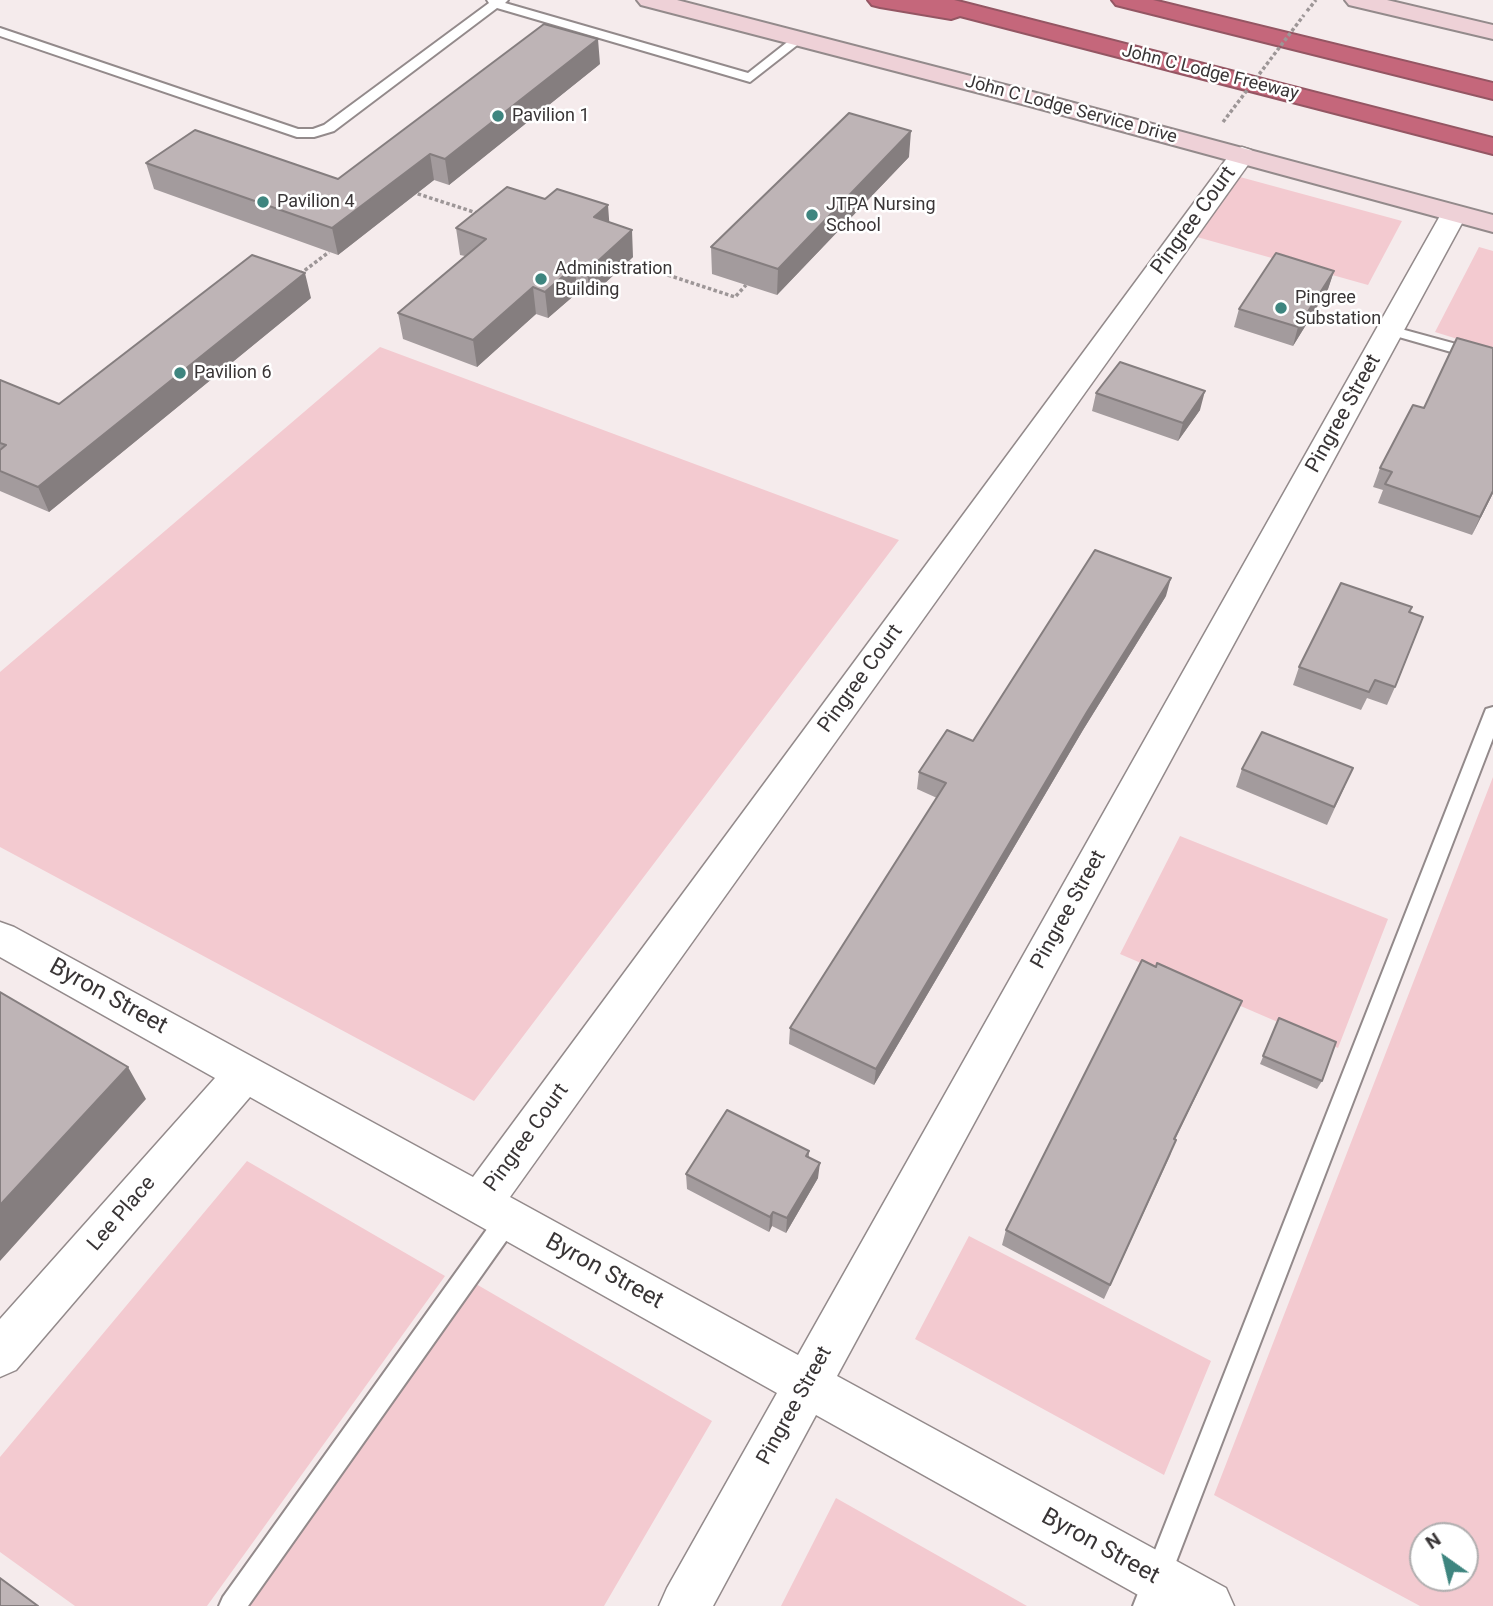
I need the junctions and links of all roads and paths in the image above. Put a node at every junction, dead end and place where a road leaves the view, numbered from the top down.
1 (649, 0) edge
2 (880, 0) edge
3 (926, 0) edge
4 (1124, 0) edge
5 (1315, 0) edge
6 (1357, 0) edge
7 (496, 1) edge
8 (1002, 20) junction
9 (0, 32) edge
10 (1493, 32) edge
11 (799, 39) junction
12 (1493, 91) edge
13 (1223, 122) dead end
14 (1493, 146) edge
15 (1242, 155) junction
16 (415, 183) edge
17 (1454, 214) junction
18 (489, 217) edge
19 (1493, 224) edge
20 (329, 252) edge
21 (628, 261) edge
22 (292, 281) edge
23 (746, 285) edge
24 (1391, 330) junction
25 (1493, 359) edge
26 (1493, 714) edge
27 (2, 943) edge
28 (245, 1073) junction
29 (494, 1211) junction
30 (0, 1354) edge
31 (807, 1385) junction
32 (1151, 1592) edge
33 (232, 1606) edge
34 (685, 1606) edge
35 (1208, 1606) edge

1 - 11 main road, John C Lodge Service Drive
2 - 8 highway
3 - 8 highway, John C Lodge Freeway
4 - 12 highway
5 - 13 path, bridge
6 - 10 main road
7 - 9 lane
7 - 11 lane
8 - 14 highway, John C Lodge Freeway
11 - 15 main road, John C Lodge Service Drive
15 - 17 main road, John C Lodge Service Drive
15 - 29 street, Pingree Court
16 - 18 path
17 - 19 main road, John C Lodge Service Drive
17 - 24 street, Pingree Street
20 - 22 path
21 - 23 path
24 - 25 lane
24 - 31 street, Pingree Street
26 - 32 lane
27 - 28 street, Byron Street
28 - 29 street, Byron Street
28 - 30 street, Lee Place
29 - 31 street, Byron Street
29 - 33 lane
31 - 32 street, Byron Street
31 - 34 street, Pingree Street
32 - 35 street, Byron Street

